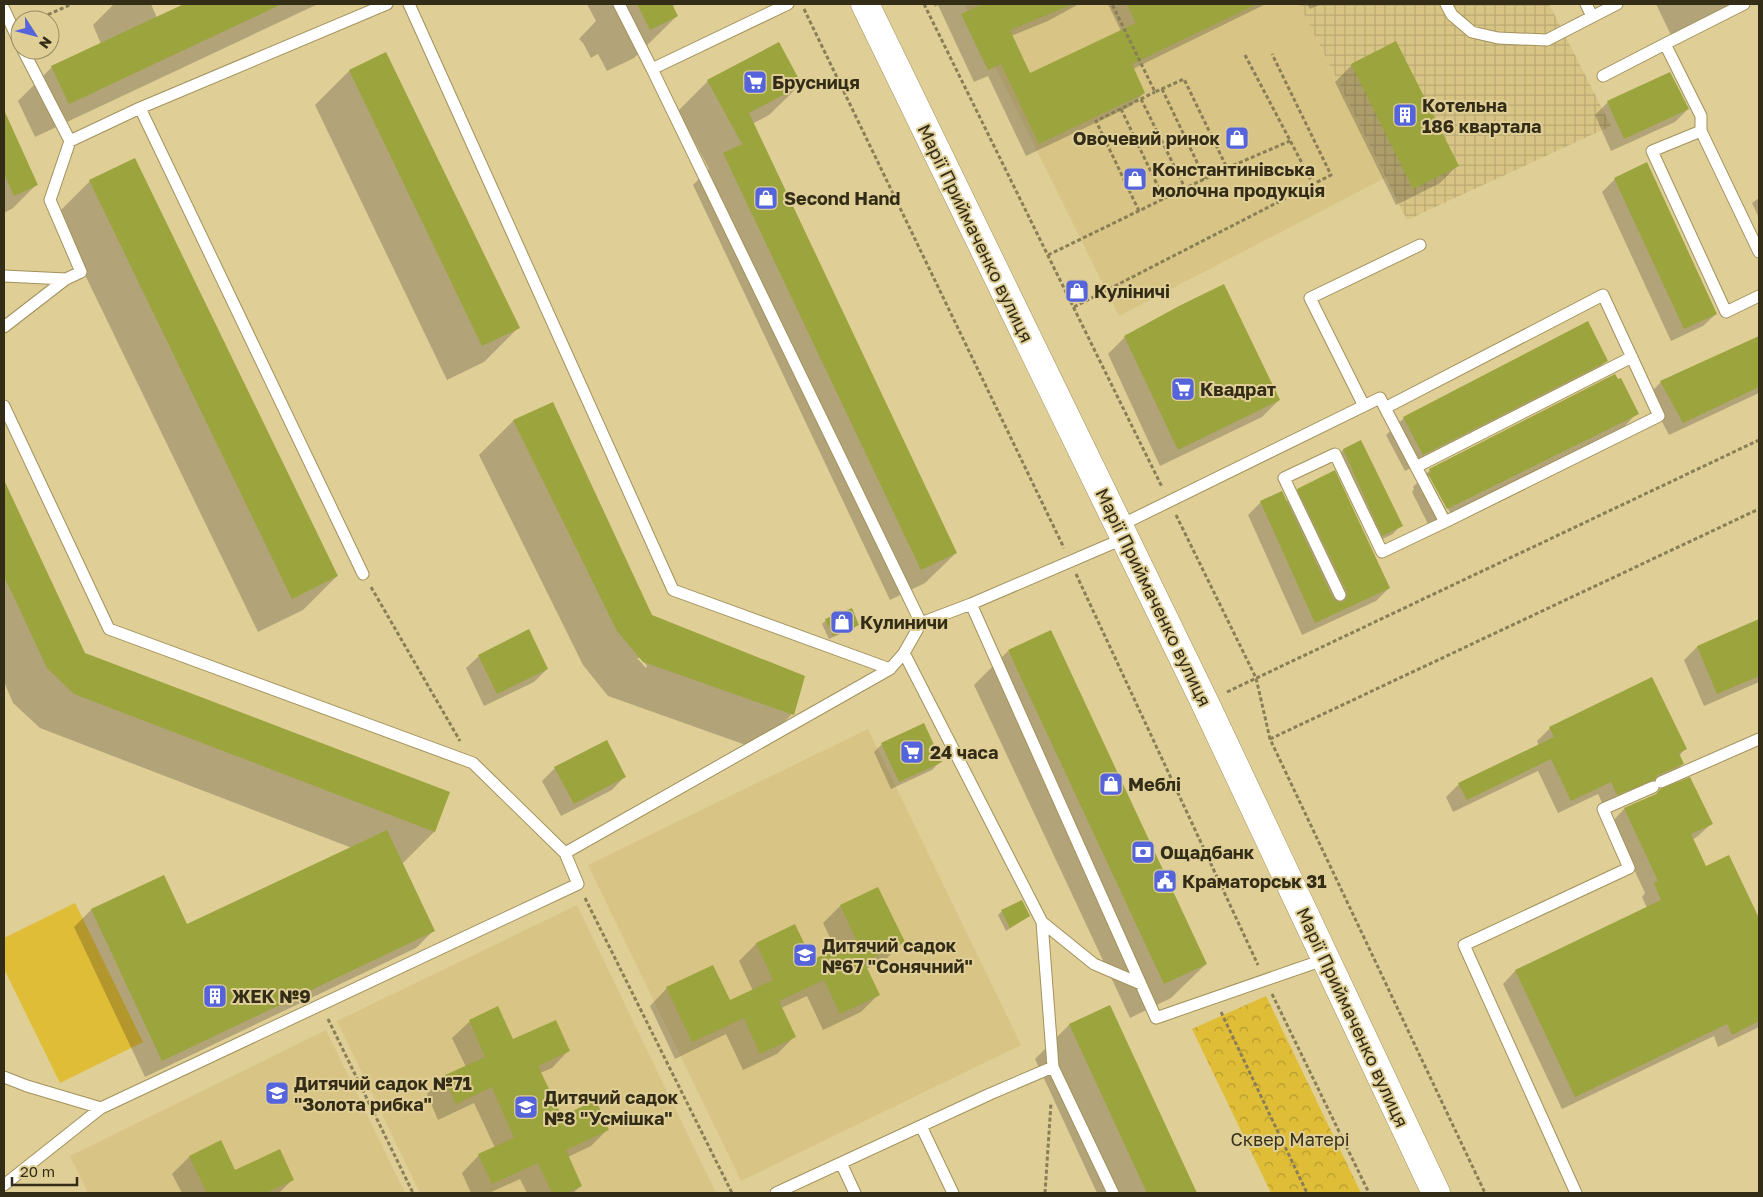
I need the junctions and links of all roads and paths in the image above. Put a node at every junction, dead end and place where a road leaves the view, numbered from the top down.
1 (72, 4) edge
2 (387, 4) edge
3 (409, 4) edge
4 (619, 4) edge
5 (788, 4) edge
6 (801, 4) edge
7 (865, 4) edge
8 (924, 4) edge
9 (1112, 4) edge
10 (1446, 4) edge
11 (1586, 4) edge
12 (1616, 4) edge
13 (1744, 4) edge
14 (4, 9) edge
15 (58, 10) edge
16 (1592, 16) junction
17 (10, 22) edge
18 (1665, 44) junction
19 (1272, 54) dead end
20 (1246, 56) dead end
21 (28, 60) edge
22 (652, 69) junction
23 (1603, 76) dead end
24 (1162, 89) junction
25 (1155, 92) junction
26 (1141, 99) junction
27 (140, 108) junction
28 (1121, 109) junction
29 (1701, 131) junction
30 (70, 140) junction
31 (1290, 141) junction
32 (1227, 168) junction
33 (1205, 178) junction
34 (1312, 184) junction
35 (1185, 188) junction
36 (1164, 198) junction
37 (1140, 211) junction
38 (1420, 245) dead end
39 (1759, 252) edge
40 (1048, 255) junction
41 (4, 276) edge
42 (66, 279) junction
43 (1759, 296) edge
44 (1074, 307) junction
45 (4, 327) edge
46 (1632, 357) junction
47 (4, 406) edge
48 (1364, 406) junction
49 (1385, 408) junction
50 (1759, 440) edge
51 (1416, 467) junction
52 (1169, 501) junction
53 (1759, 510) edge
54 (1445, 522) junction
55 (1122, 532) junction
56 (1070, 561) junction
57 (363, 574) joint
58 (1340, 595) dead end
59 (971, 604) junction
60 (921, 623) junction
61 (904, 653) junction
62 (890, 669) junction
63 (1256, 678) junction
64 (1205, 703) junction
65 (1270, 739) junction
66 (1759, 739) edge
67 (473, 763) junction
68 (564, 854) junction
69 (578, 884) junction
70 (1042, 922) junction
71 (1326, 959) junction
72 (1265, 980) junction
73 (1141, 984) junction
74 (1214, 997) junction
75 (321, 1005) junction
76 (1054, 1067) junction
77 (4, 1077) edge
78 (101, 1108) junction
79 (921, 1126) junction
80 (841, 1163) junction
81 (4, 1185) edge
82 (413, 1193) edge
83 (732, 1193) edge
84 (776, 1193) edge
85 (855, 1193) edge
86 (953, 1193) edge
87 (1045, 1193) edge
88 (1113, 1193) edge
89 (1307, 1193) edge
90 (1368, 1193) edge
91 (1436, 1193) edge
92 (1485, 1193) edge
93 (1576, 1193) edge

1 - 15 path
2 - 27 lane
3 - 62 lane
4 - 22 lane
5 - 22 lane
6 - 56 path
7 - 55 street, Марії Приймаченко вулиця
8 - 40 path
9 - 25 path
10 - 16 lane
11 - 16 lane
12 - 16 lane
13 - 18 lane
14 - 17 lane
18 - 23 lane
18 - 29 lane
19 - 34 path
20 - 31 path
21 - 30 lane
22 - 60 lane
24 - 25 path
24 - 32 path
24 - 33 path
25 - 26 path
26 - 28 path
26 - 35 path
27 - 30 lane
27 - 57 lane
28 - 36 path
28 - 37 path
29 - 39 lane
29 - 43 lane
30 - 42 lane
31 - 32 path
31 - 34 path
32 - 33 path
33 - 35 path
34 - 44 path
35 - 36 path
36 - 37 path
37 - 40 path
38 - 48 lane
40 - 44 path
41 - 42 lane
42 - 45 lane
44 - 52 path
46 - 49 lane
46 - 51 lane
46 - 54 lane
47 - 67 lane
48 - 49 lane
48 - 52 lane
49 - 51 lane
50 - 63 path
51 - 54 lane
52 - 55 lane
52 - 63 path
53 - 65 path
54 - 58 lane
55 - 56 lane
55 - 64 street, Марії Приймаченко вулиця
56 - 59 lane
56 - 72 path
57 - 67 path
59 - 60 lane
59 - 73 lane
60 - 61 lane
61 - 62 lane
61 - 70 lane
62 - 68 lane
63 - 64 path
63 - 65 path
64 - 71 street, Марії Приймаченко вулиця
65 - 92 path
66 - 93 lane
67 - 68 lane
68 - 69 lane
69 - 75 lane
69 - 83 path
70 - 73 lane
70 - 76 lane
71 - 72 lane
71 - 91 street, Марії Приймаченко вулиця
72 - 74 lane
72 - 90 path
73 - 74 lane
74 - 89 path
75 - 78 lane
75 - 82 path
76 - 79 lane
76 - 87 path
76 - 88 lane
77 - 78 lane
78 - 81 lane
79 - 80 lane
79 - 86 lane
80 - 84 lane
80 - 85 lane

